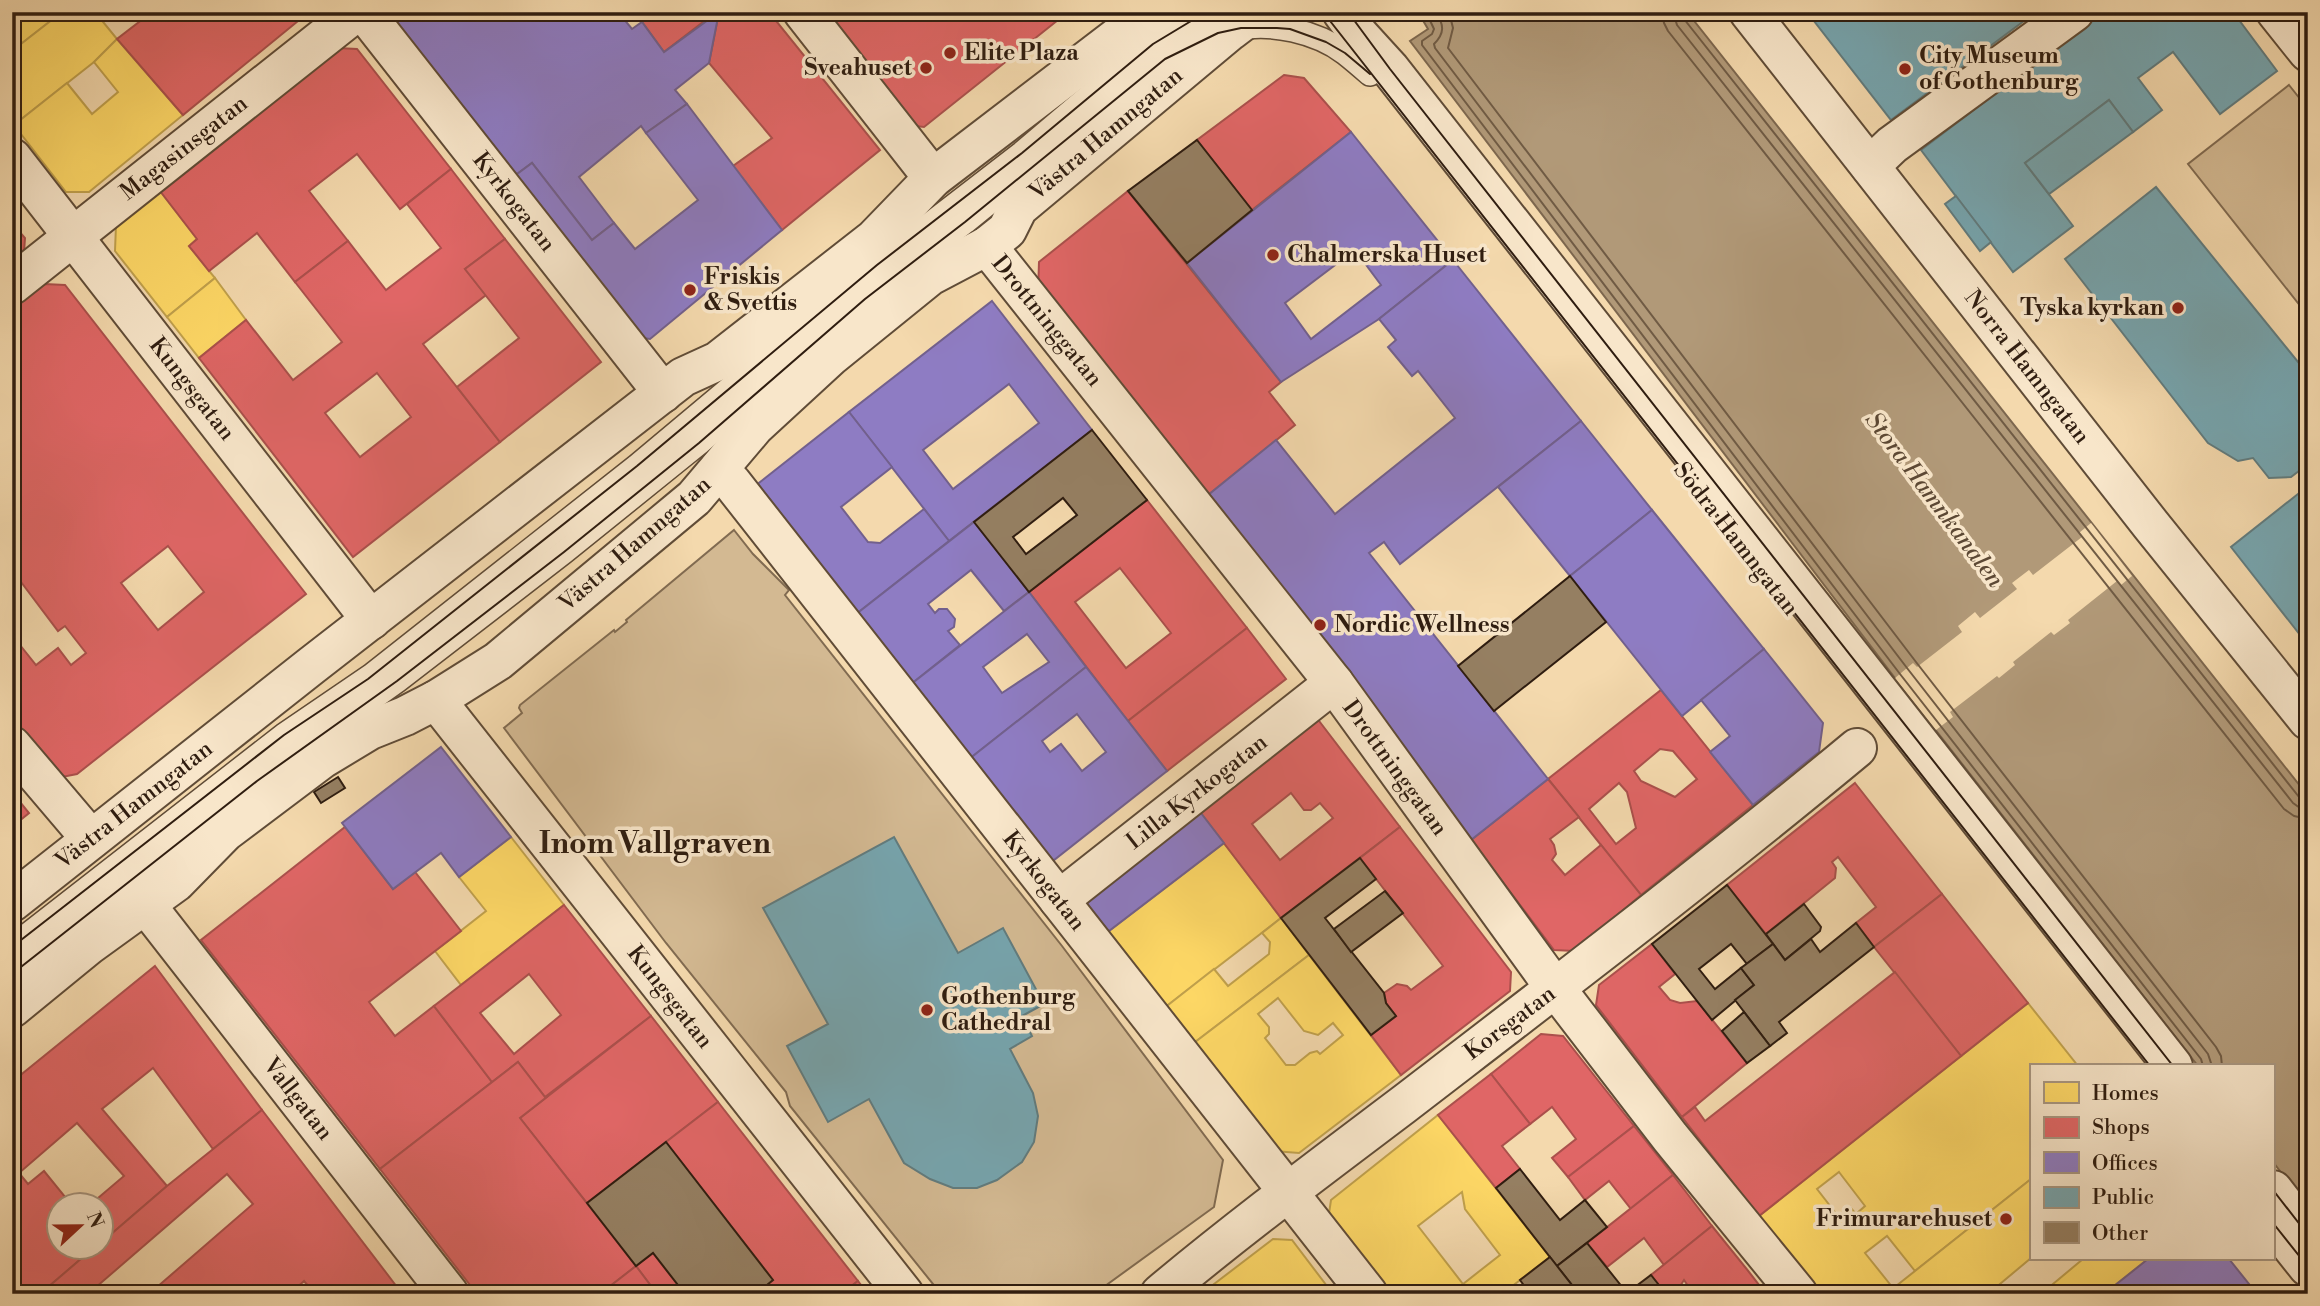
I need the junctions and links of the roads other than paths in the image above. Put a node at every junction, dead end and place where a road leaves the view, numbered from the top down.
1 (356, 12) edge
2 (364, 12) edge
3 (803, 12) edge
4 (1181, 12) edge
5 (1322, 12) edge
6 (1749, 12) edge
7 (2074, 12) edge
8 (2276, 12) edge
9 (1230, 18) edge
10 (1350, 24) edge
11 (1151, 28) edge
12 (2308, 52) edge
13 (1370, 74) junction
14 (12, 158) edge
15 (1870, 166) junction
16 (933, 177) junction
17 (72, 235) junction
18 (987, 246) junction
19 (12, 285) edge
20 (663, 393) junction
21 (719, 469) junction
22 (371, 620) junction
23 (1334, 683) junction
24 (436, 700) junction
25 (2308, 720) edge
26 (12, 746) edge
27 (1857, 748) dead end
28 (91, 839) junction
29 (1059, 900) junction
30 (12, 902) edge
31 (146, 905) junction
32 (12, 947) edge
33 (12, 974) edge
34 (1556, 988) junction
35 (12, 1008) edge
36 (2148, 1064) edge
37 (2171, 1064) edge
38 (2274, 1191) edge
39 (1289, 1192) junction
40 (2274, 1224) edge
41 (2308, 1234) edge
42 (2308, 1267) edge
43 (449, 1294) edge
44 (904, 1294) edge
45 (1160, 1294) edge
46 (1368, 1294) edge
47 (1798, 1294) edge

1 - 17 street, Magasinsgatan
2 - 20 street, Kyrkogatan
3 - 16 street
4 - 11 lane
5 - 10 street, Södra Hamngatan
5 - 13 street, Södra Hamngatan
6 - 15 street, Norra Hamngatan
7 - 15 street
8 - 12 street
9 - 11 street
9 - 13 lane
9 - 18 street, Västra Hamngatan
9 - 33 lane
10 - 37 street, Södra Hamngatan
11 - 16 street, Västra Hamngatan
11 - 32 lane
13 - 36 street, Södra Hamngatan
14 - 17 street, Kungsgatan
15 - 25 street, Norra Hamngatan
16 - 20 street, Västra Hamngatan
17 - 19 street, Magasinsgatan
17 - 22 street, Kungsgatan
18 - 21 street, Västra Hamngatan
18 - 23 street, Drottninggatan
20 - 22 street, Västra Hamngatan
21 - 24 street, Västra Hamngatan
21 - 29 street, Kyrkogatan
22 - 28 street, Västra Hamngatan
23 - 29 street, Lilla Kyrkogatan
23 - 34 street, Drottninggatan
24 - 31 street, Västra Hamngatan
24 - 44 street, Kungsgatan
26 - 28 street
27 - 34 street, Korsgatan
28 - 30 street, Västra Hamngatan
29 - 39 street, Kyrkogatan
31 - 35 street, Västra Hamngatan
31 - 43 street, Vallgatan
34 - 39 street, Korsgatan
34 - 47 street, Drottninggatan
38 - 41 street
39 - 45 street, Korsgatan
39 - 46 street, Kyrkogatan
40 - 42 street

